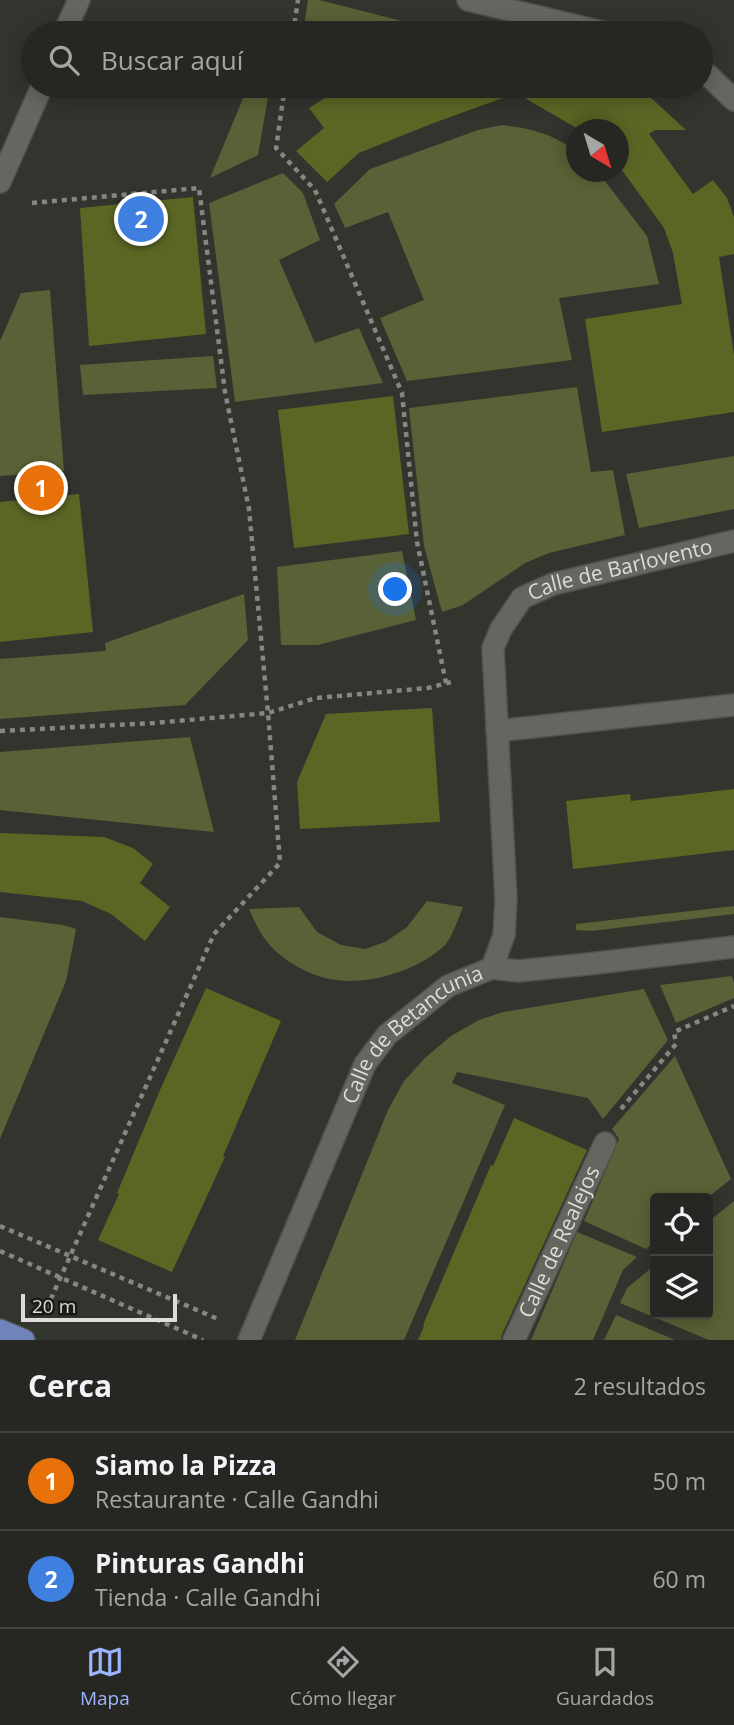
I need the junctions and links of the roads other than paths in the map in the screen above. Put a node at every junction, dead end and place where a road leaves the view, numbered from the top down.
1 (79, 0) edge
2 (468, 0) edge
3 (69, 21) edge
4 (556, 21) edge
5 (713, 80) edge
6 (36, 98) edge
7 (734, 100) edge
8 (0, 182) edge
9 (734, 541) edge
10 (734, 705) edge
11 (497, 731) junction
12 (734, 947) edge
13 (492, 968) junction
14 (605, 1143) dead end
15 (0, 1330) edge
16 (24, 1340) edge
17 (249, 1340) edge
18 (514, 1340) edge

1 - 3 street
2 - 4 street
5 - 7 street
6 - 8 street
9 - 11 street, Calle de Barlovento
10 - 11 street
11 - 13 street, Calle de Barlovento
12 - 13 street, Calle de Betancunia
13 - 17 street, Calle de Betancunia
14 - 18 street, Calle de Realejos
15 - 16 main road

